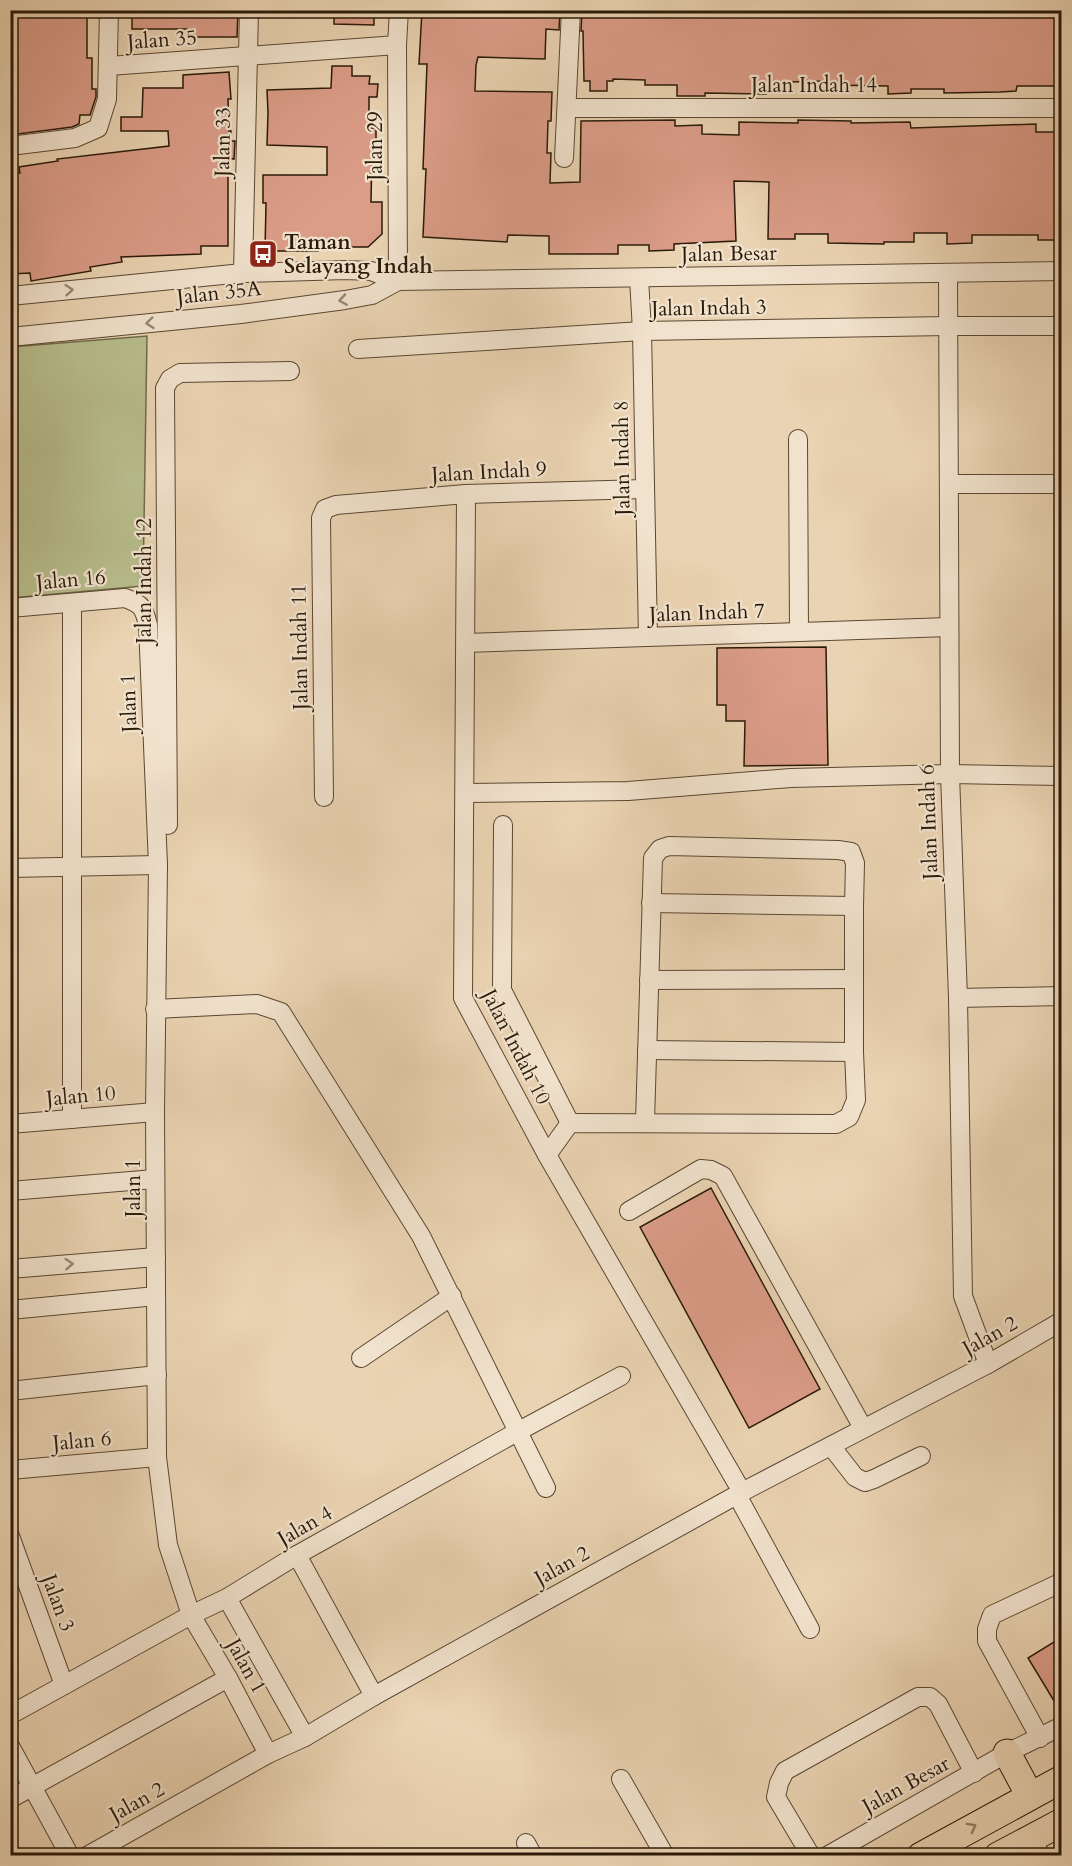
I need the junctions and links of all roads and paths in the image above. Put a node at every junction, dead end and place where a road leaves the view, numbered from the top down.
1 (110, 10) edge
2 (249, 10) edge
3 (399, 10) edge
4 (571, 10) edge
5 (397, 45) junction
6 (247, 56) junction
7 (109, 66) junction
8 (567, 108) junction
9 (1062, 108) edge
10 (10, 146) edge
11 (564, 158) dead end
12 (1062, 271) edge
13 (243, 273) junction
14 (948, 273) junction
15 (639, 278) junction
16 (398, 281) junction
17 (10, 296) edge
18 (948, 326) junction
19 (1062, 326) edge
20 (642, 332) junction
21 (10, 338) edge
22 (358, 348) dead end
23 (290, 371) dead end
24 (798, 439) dead end
25 (949, 484) junction
26 (1062, 484) edge
27 (645, 489) junction
28 (466, 494) junction
29 (336, 505) joint
30 (136, 601) joint
31 (72, 603) junction
32 (10, 608) edge
33 (949, 627) junction
34 (799, 632) junction
35 (648, 637) junction
36 (466, 643) junction
37 (950, 774) junction
38 (1062, 776) edge
39 (465, 794) junction
40 (324, 797) dead end
41 (503, 825) dead end
42 (158, 865) junction
43 (73, 867) junction
44 (10, 868) edge
45 (651, 903) junction
46 (854, 906) junction
47 (854, 979) junction
48 (648, 980) junction
49 (1062, 996) edge
50 (958, 998) junction
51 (155, 1009) junction
52 (647, 1050) junction
53 (854, 1053) junction
54 (155, 1112) junction
55 (72, 1119) junction
56 (645, 1122) junction
57 (570, 1123) junction
58 (10, 1124) edge
59 (548, 1155) junction
60 (155, 1179) junction
61 (10, 1191) edge
62 (629, 1210) dead end
63 (156, 1257) junction
64 (10, 1269) edge
65 (156, 1296) junction
66 (452, 1296) junction
67 (10, 1310) edge
68 (1062, 1321) edge
69 (361, 1358) dead end
70 (988, 1364) junction
71 (157, 1375) junction
72 (621, 1376) dead end
73 (10, 1391) edge
74 (863, 1428) junction
75 (517, 1432) junction
76 (831, 1446) junction
77 (921, 1456) dead end
78 (157, 1457) junction
79 (10, 1470) edge
80 (546, 1488) dead end
81 (739, 1493) junction
82 (10, 1536) edge
83 (297, 1555) junction
84 (1062, 1582) edge
85 (227, 1598) junction
86 (191, 1615) junction
87 (810, 1629) dead end
88 (228, 1678) junction
89 (64, 1685) junction
90 (374, 1696) junction
91 (10, 1715) edge
92 (1062, 1726) edge
93 (305, 1737) junction
94 (1040, 1738) junction
95 (10, 1746) edge
96 (1007, 1753) junction
97 (268, 1754) junction
98 (974, 1773) junction
99 (621, 1779) dead end
100 (1062, 1779) edge
101 (32, 1787) junction
102 (1030, 1796) junction
103 (10, 1799) edge
104 (1062, 1822) edge
105 (1036, 1847) edge
106 (70, 1856) edge
107 (87, 1856) edge
108 (665, 1856) edge
109 (811, 1856) edge
110 (826, 1856) edge
111 (921, 1856) edge
112 (998, 1856) edge

1 - 7 street, Jalan 35
2 - 6 street, Jalan 33
3 - 5 street, Jalan 29
4 - 8 street
5 - 6 street, Jalan 35
5 - 16 street, Jalan 29
6 - 7 street, Jalan 35
6 - 13 street, Jalan 33
7 - 10 street, Jalan 35
8 - 9 street, Jalan Indah 14
8 - 11 street
12 - 14 street, Jalan Besar
13 - 16 street, Jalan 35A
17 -> 13 street, Jalan 35A
14 - 15 street, Jalan Besar
14 - 18 street, Jalan Indah 6
15 - 16 street, Jalan Besar
15 - 20 street, Jalan Indah 8
16 -> 21 street, Jalan 35A
18 - 19 street, Jalan Indah 3
18 - 20 street, Jalan Indah 3
18 - 25 street, Jalan Indah 6
20 - 22 street, Jalan Indah 3
20 - 27 street, Jalan Indah 8
23 - 42 street, Jalan Indah 12
24 - 34 street
25 - 26 street
25 - 33 street, Jalan Indah 6
27 - 28 street, Jalan Indah 9
27 - 35 street, Jalan Indah 8
28 - 29 street, Jalan Indah 9
28 - 36 street, Jalan Indah 10
29 - 40 street, Jalan Indah 11
30 - 31 street, Jalan 16
30 - 42 street, Jalan 1
31 - 32 street, Jalan 16
31 - 43 street
33 - 34 street, Jalan Indah 7
33 - 37 street, Jalan Indah 6
34 - 35 street, Jalan Indah 7
35 - 36 street, Jalan Indah 7
36 - 39 street, Jalan Indah 10
37 - 38 street
37 - 39 street
37 - 50 street, Jalan Indah 6
39 - 59 street, Jalan Indah 10
41 - 57 street
42 - 43 street
42 - 51 street, Jalan 1
43 - 44 street
43 - 55 street
45 - 46 street
45 - 46 street
45 - 48 street
46 - 47 street
47 - 48 street
47 - 53 street
48 - 52 street
49 - 50 street
50 - 70 street, Jalan Indah 6
51 - 54 street, Jalan 1
51 - 66 street
52 - 53 street
52 - 56 street
53 - 56 street
54 - 55 street, Jalan 10
54 - 60 street, Jalan 1
55 - 58 street, Jalan 10
56 - 57 street
57 - 59 street
59 - 81 street, Jalan Indah 10
60 - 61 street
60 - 63 street, Jalan 1
62 - 74 street
64 -> 63 street
63 - 65 street, Jalan 1
65 - 67 street
65 - 71 street, Jalan 1
66 - 69 street
66 - 75 street
68 - 70 street, Jalan 2
70 - 74 street, Jalan 2
71 - 73 street
71 - 78 street, Jalan 1
72 - 75 street, Jalan 4
74 - 76 street, Jalan 2
75 - 80 street
75 - 83 street, Jalan 4
76 - 77 street
76 - 81 street, Jalan 2
78 - 79 street, Jalan 6
78 - 86 street, Jalan 1
81 - 87 street, Jalan Indah 10
81 - 90 street, Jalan 2
82 - 89 street, Jalan 3
83 - 85 street, Jalan 4
83 - 90 street
84 - 94 street
85 - 86 street, Jalan 4
85 - 93 street
86 - 88 street, Jalan 1
86 - 89 street, Jalan 4
88 - 97 street, Jalan 1
88 - 101 street
89 - 91 street, Jalan 4
90 - 93 street, Jalan 2
92 - 94 street, Jalan Besar
93 - 97 street, Jalan 2
94 - 96 street, Jalan Besar
95 - 101 street
96 - 98 street, Jalan Besar
96 - 102 highway
97 - 107 street, Jalan 2
98 - 109 street
98 - 110 street, Jalan Besar
99 - 108 street
100 - 102 highway
101 - 103 street
101 - 106 street
111 -> 102 highway
104 - 105 highway
105 - 112 highway

